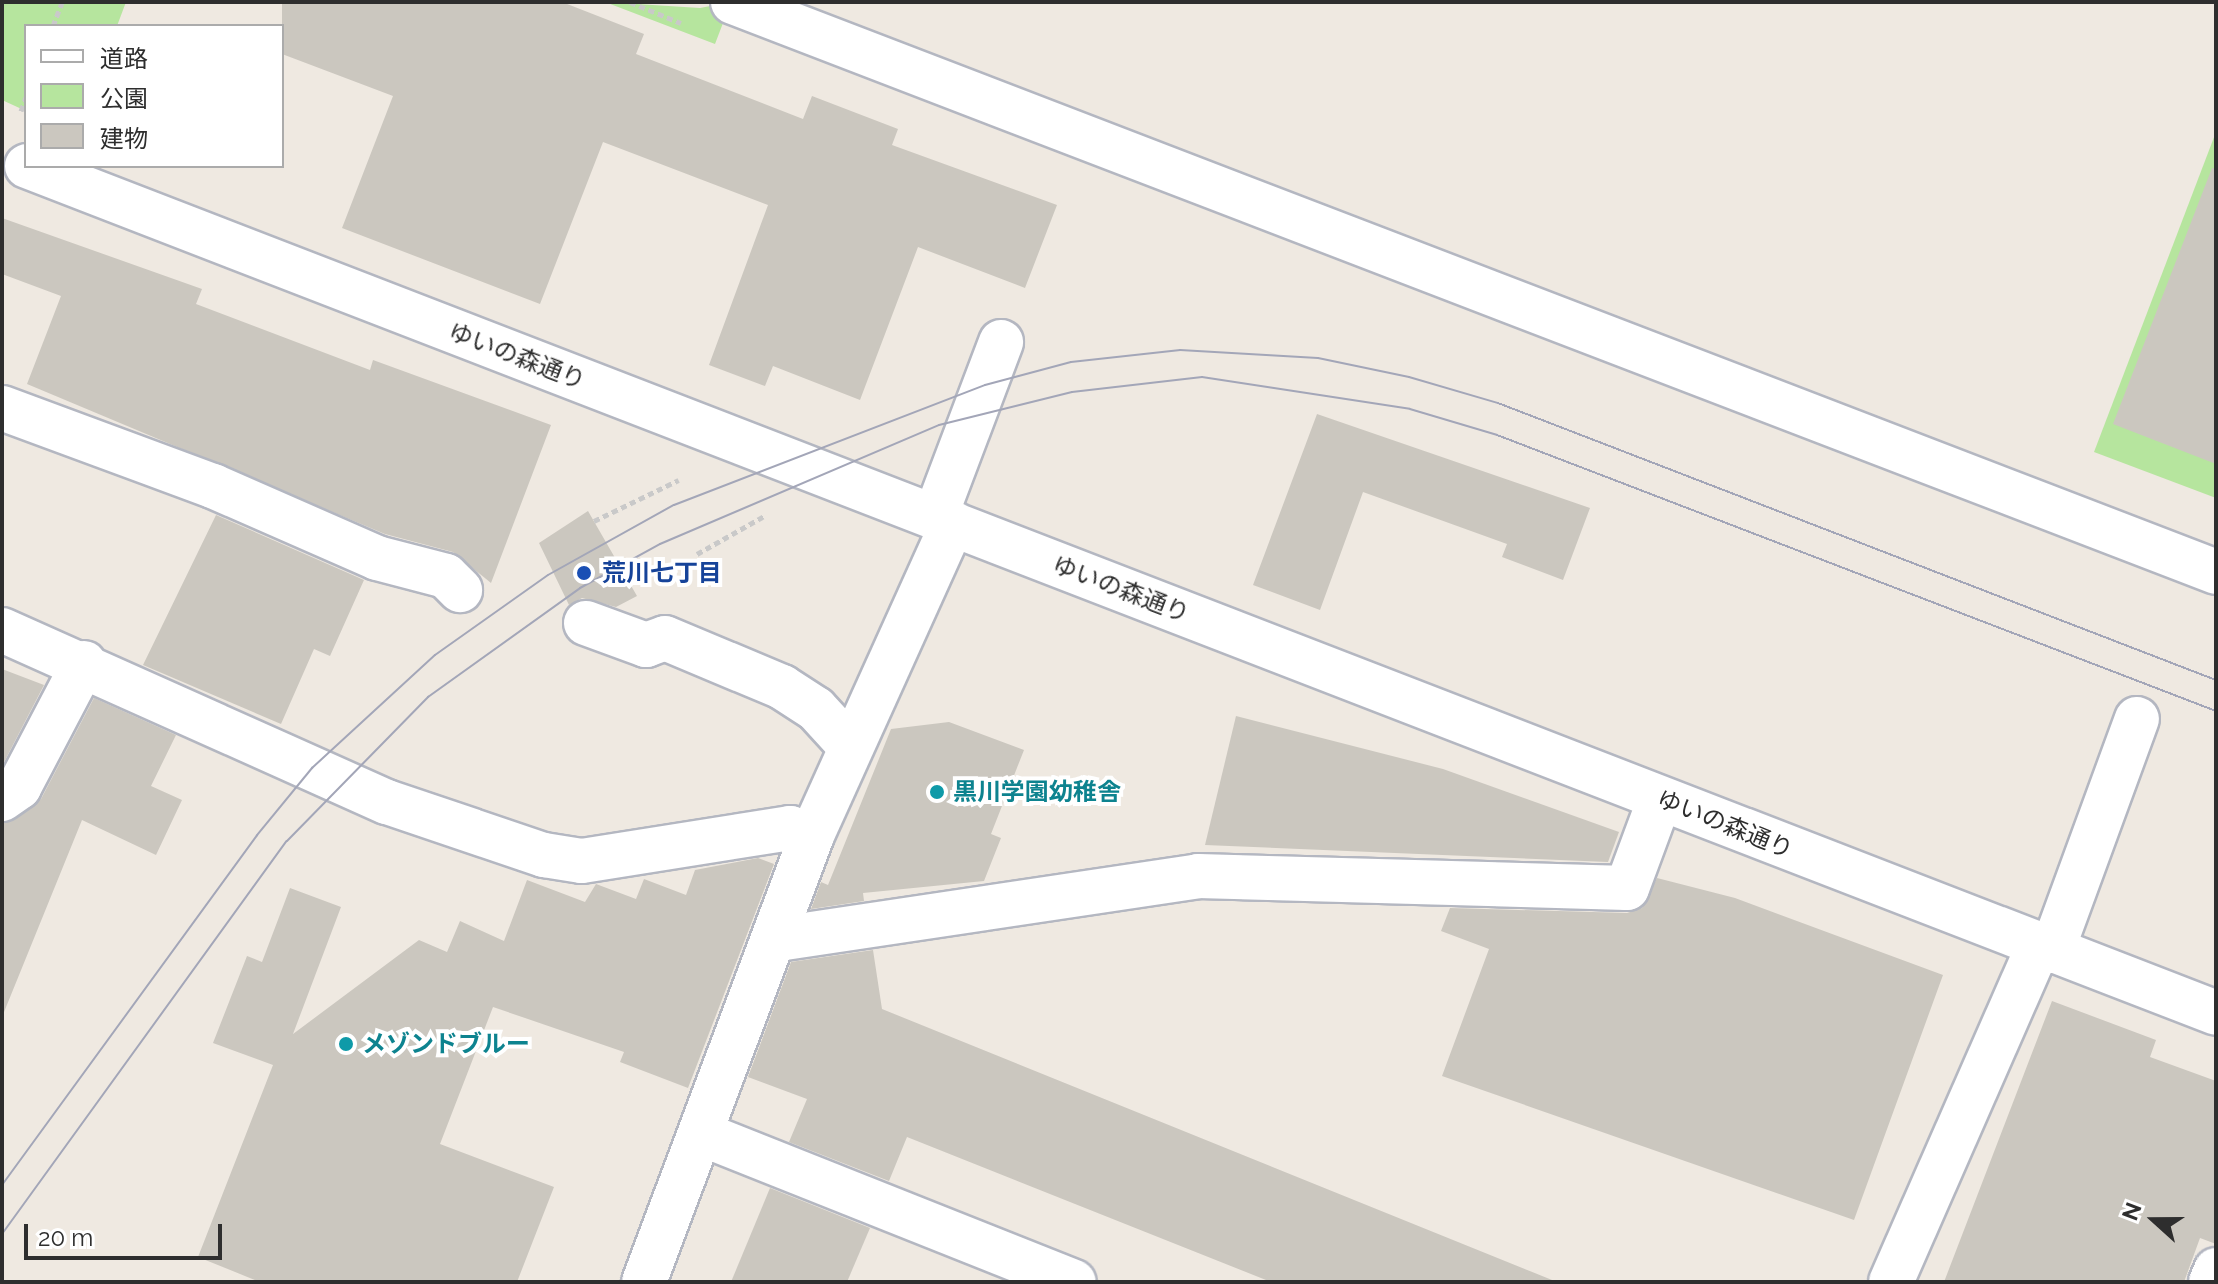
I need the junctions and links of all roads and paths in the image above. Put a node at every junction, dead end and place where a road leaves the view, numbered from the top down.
1 (62, 2) edge
2 (630, 2) edge
3 (733, 2) edge
4 (54, 24) edge
5 (688, 25) dead end
6 (2, 157) edge
7 (24, 165) edge
8 (31, 168) edge
9 (1001, 342) dead end
10 (2, 408) edge
11 (688, 468) dead end
12 (780, 507) dead end
13 (944, 520) junction
14 (594, 521) dead end
15 (697, 554) dead end
16 (2216, 572) edge
17 (460, 590) dead end
18 (586, 623) dead end
19 (2, 630) edge
20 (84, 663) junction
21 (2137, 719) dead end
22 (849, 745) junction
23 (2, 799) edge
24 (1660, 799) junction
25 (812, 835) junction
26 (778, 939) junction
27 (2045, 949) junction
28 (2216, 1013) edge
29 (702, 1134) junction
30 (2216, 1270) edge
31 (644, 1282) edge
32 (1074, 1282) edge
33 (1891, 1282) edge
34 (2211, 1282) edge

1 - 4 path
2 - 5 path
3 - 16 street
6 - 7 street, ゆいの森通り
8 - 13 street, ゆいの森通り
9 - 13 street
10 - 17 street
11 - 14 path
12 - 15 path
13 - 22 street
13 - 24 street, ゆいの森通り
18 - 22 street
19 - 20 street
20 - 23 street
20 - 25 street
21 - 27 street
22 - 25 street
24 - 26 street
24 - 27 street, ゆいの森通り
25 - 26 street
26 - 29 street
27 - 28 street, ゆいの森通り
27 - 33 street
29 - 31 street
29 - 32 street
30 - 34 street

